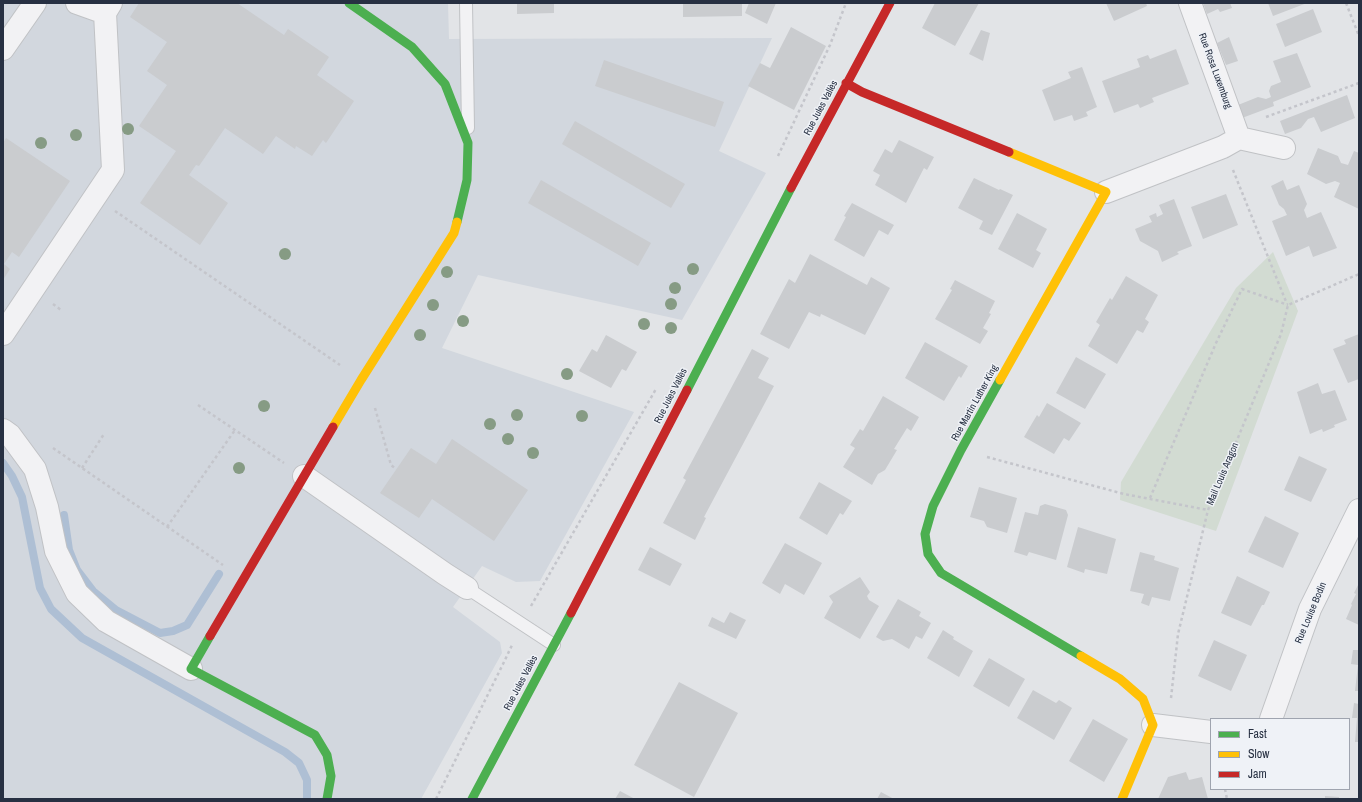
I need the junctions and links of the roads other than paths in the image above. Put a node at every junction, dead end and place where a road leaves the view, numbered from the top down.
1 (35, 3) edge
2 (78, 3) edge
3 (349, 3) edge
4 (466, 3) edge
5 (890, 3) edge
6 (1190, 3) edge
7 (108, 8) edge
8 (3, 49) edge
9 (846, 84) junction
10 (1233, 138) junction
11 (468, 143) junction
12 (1284, 148) dead end
13 (1106, 192) junction
14 (3, 334) edge
15 (3, 430) edge
16 (304, 476) junction
17 (1359, 510) edge
18 (467, 588) joint
19 (554, 645) junction
20 (191, 669) junction
21 (1270, 718) edge
22 (1160, 726) junction
23 (1210, 732) edge
24 (327, 799) edge
25 (472, 799) edge
26 (1122, 799) edge

1 - 8 street
2 - 7 street
3 - 11 street
4 - 11 lane
5 - 9 street, Rue Jules Vallès
6 - 10 street, Rue Rosa Luxemburg
7 - 14 street
9 - 13 street
9 - 19 street, Rue Jules Vallès
10 - 12 street
10 - 13 street
11 - 16 street
13 - 22 street, Rue Martin Luther King
15 - 20 street
16 - 18 street
16 - 20 street
17 - 21 street, Rue Louise Bodin
18 - 19 lane
19 - 25 street, Rue Jules Vallès
20 - 24 street
22 - 23 street
22 - 26 street

